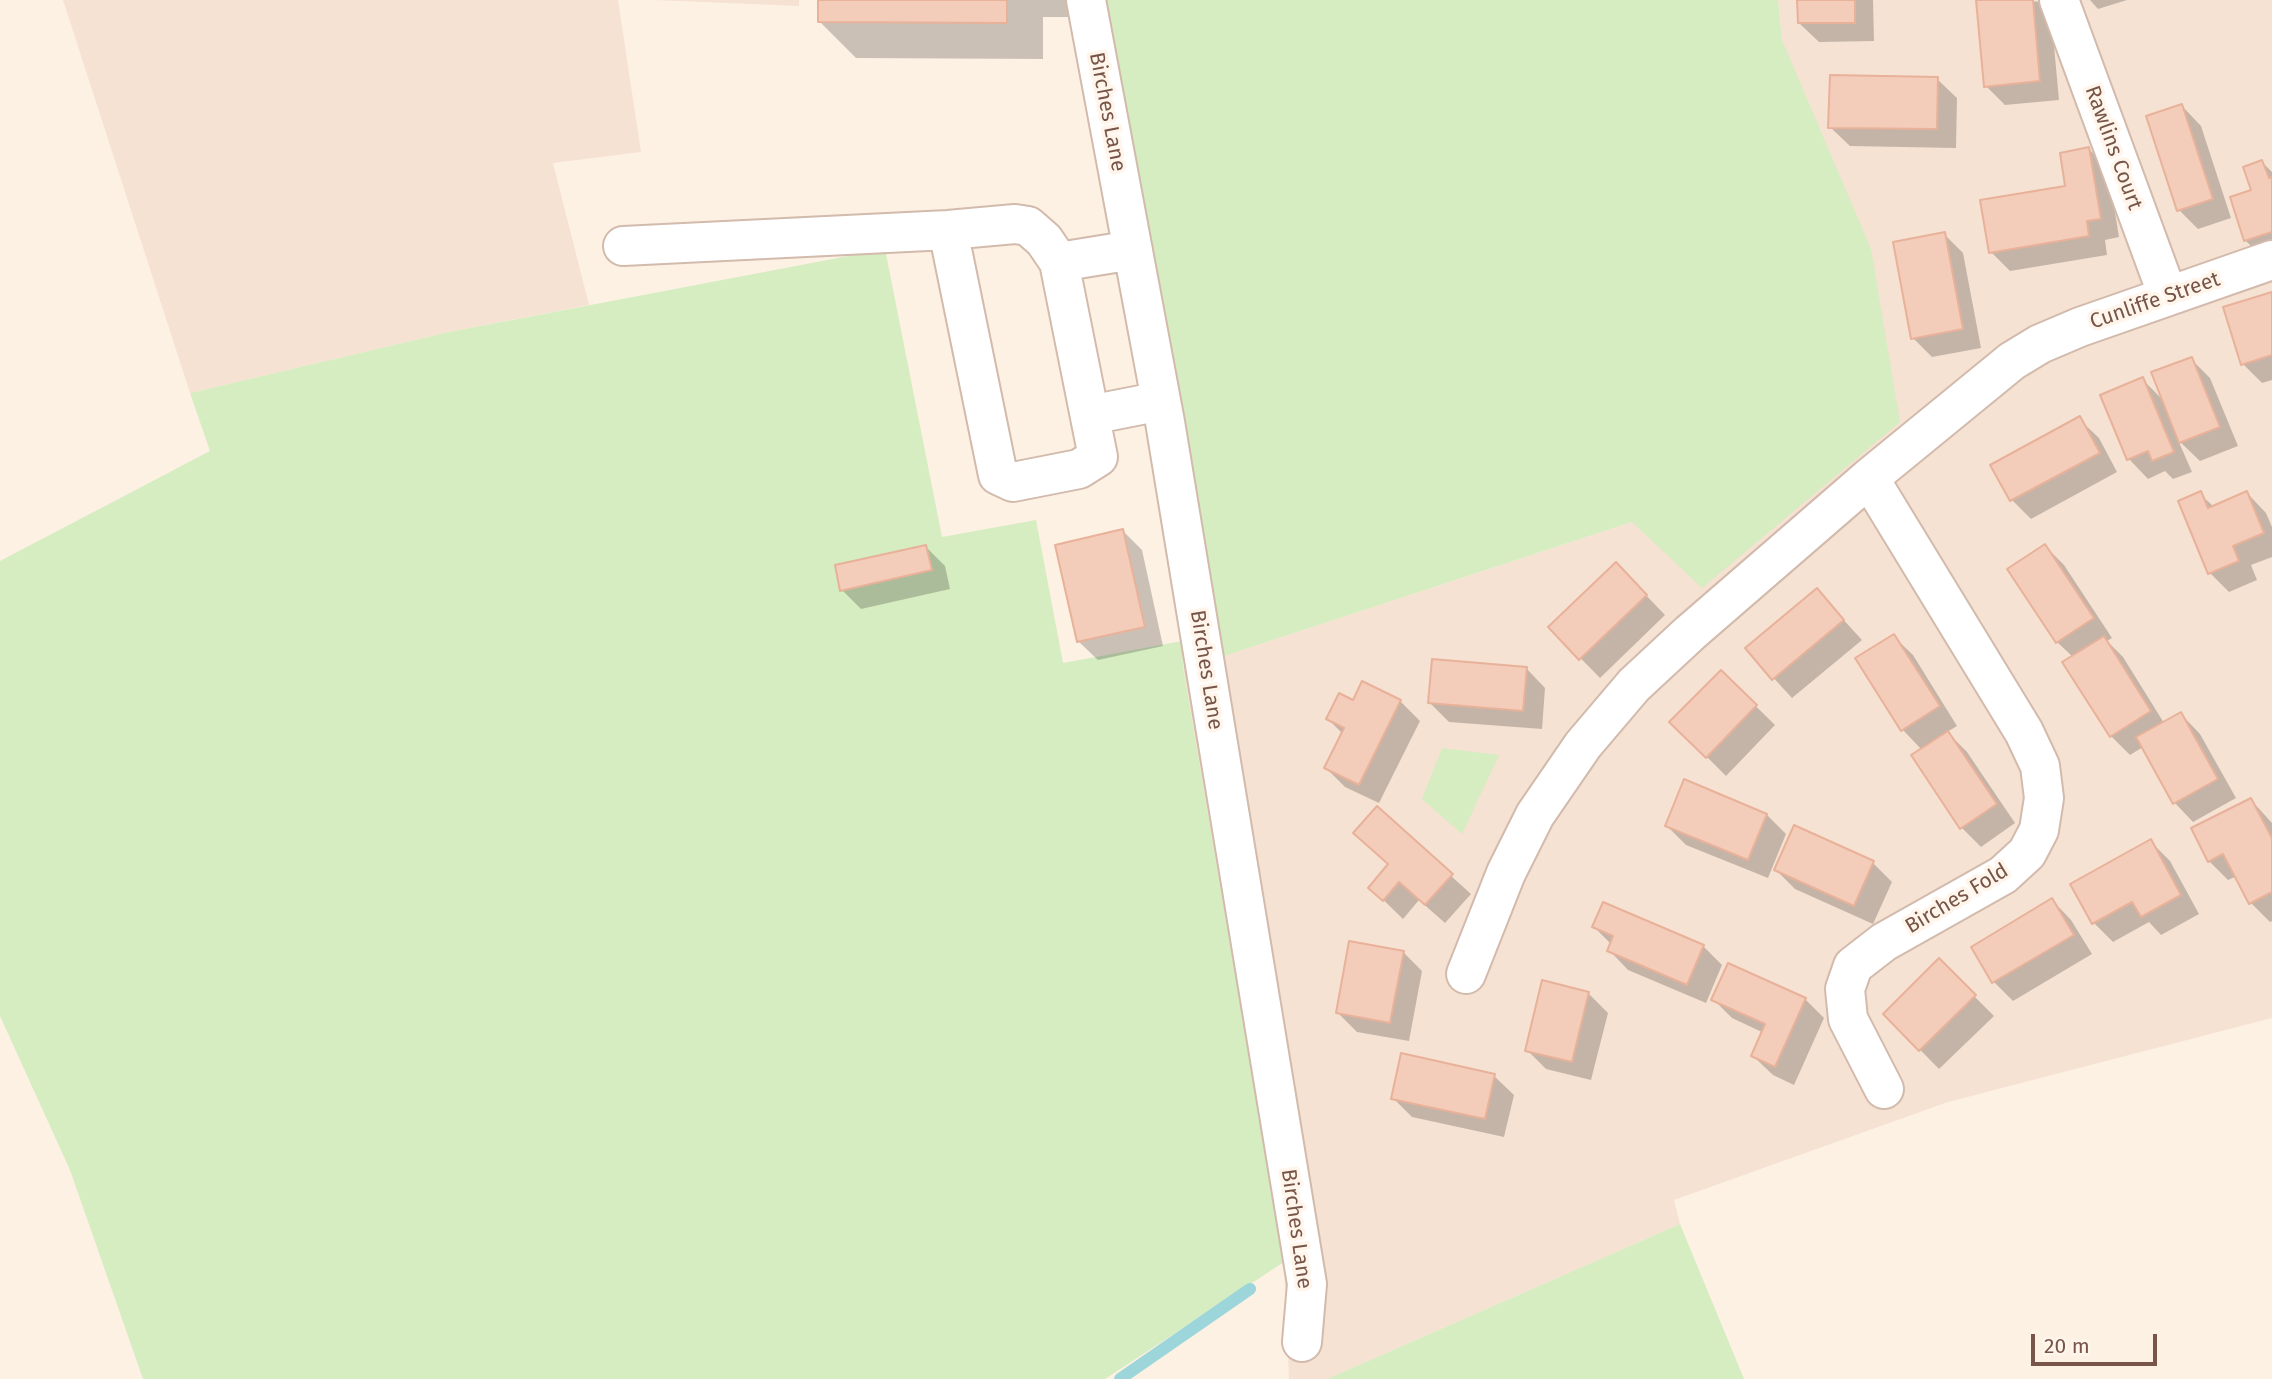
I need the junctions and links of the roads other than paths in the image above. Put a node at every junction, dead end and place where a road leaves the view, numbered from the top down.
1 (1086, 0) edge
2 (2059, 0) edge
3 (948, 230) junction
4 (623, 246) dead end
5 (1133, 250) junction
6 (2272, 260) edge
7 (1059, 262) junction
8 (2168, 296) junction
9 (1161, 401) junction
10 (1090, 415) junction
11 (1869, 478) junction
12 (1466, 974) dead end
13 (1884, 1089) dead end
14 (1302, 1342) dead end

1 - 5 street, Birches Lane
2 - 8 street, Rawlins Court
3 - 4 street
3 - 7 street
3 - 10 street
5 - 7 street
5 - 9 street, Birches Lane
6 - 8 street, Cunliffe Street
7 - 10 street
8 - 11 street, Cunliffe Street
9 - 10 street
9 - 14 street, Birches Lane
11 - 12 street
11 - 13 street, Birches Fold

